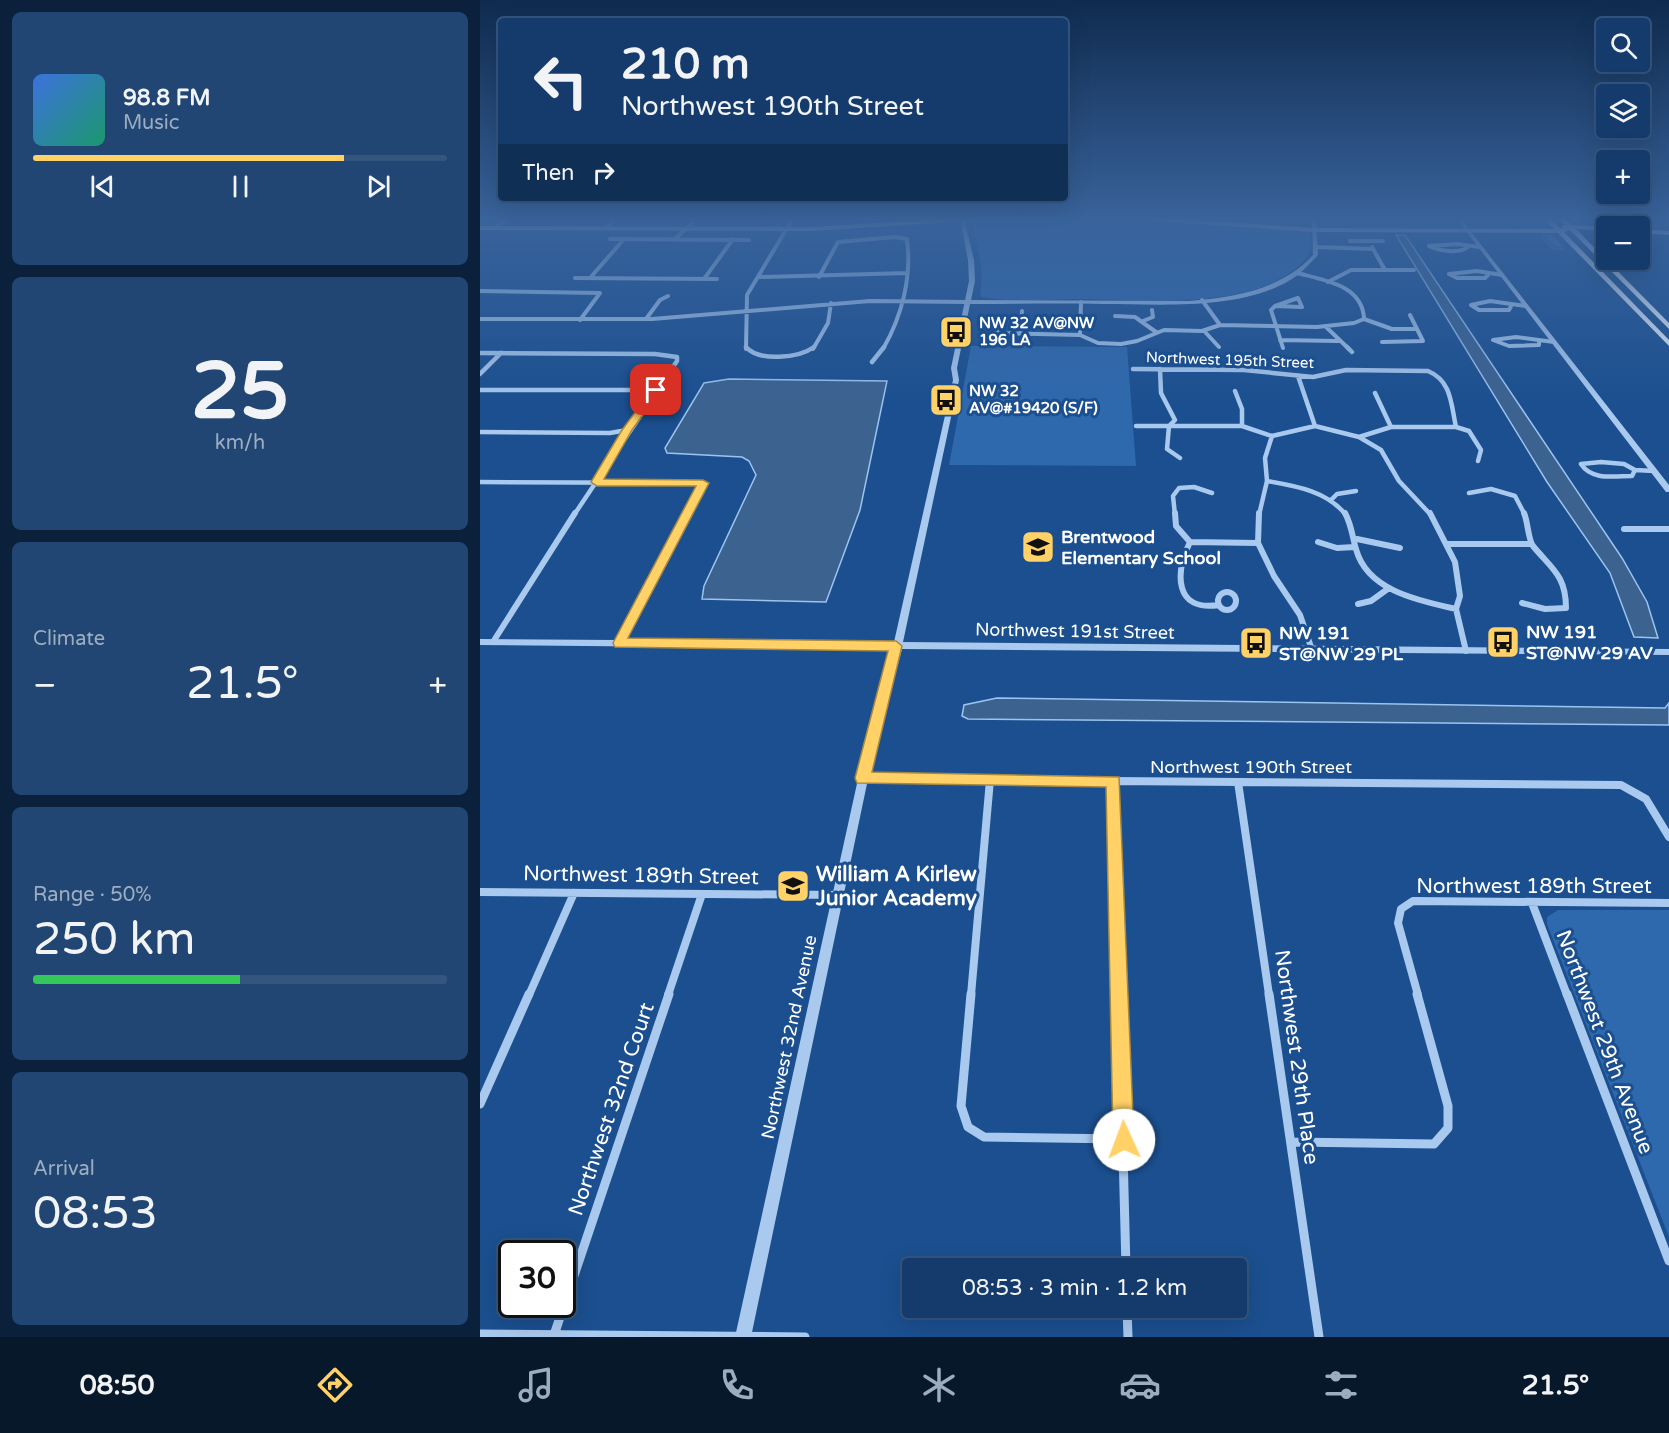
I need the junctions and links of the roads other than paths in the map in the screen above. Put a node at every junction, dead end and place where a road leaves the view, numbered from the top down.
1 (756, 280) edge
2 (906, 280) edge
3 (971, 280) edge
4 (1282, 280) edge
5 (1322, 280) edge
6 (1331, 280) edge
7 (1506, 280) edge
8 (1607, 280) edge
9 (1623, 280) edge
10 (1328, 282) junction
11 (480, 291) edge
12 (668, 296) dead end
13 (902, 300) junction
14 (1202, 300) junction
15 (1626, 300) junction
16 (968, 302) junction
17 (1082, 302) junction
18 (831, 303) junction
19 (1274, 306) junction
20 (1511, 306) junction
21 (1526, 306) junction
22 (1152, 310) dead end
23 (747, 311) junction
24 (1022, 311) dead end
25 (1655, 313) junction
26 (1410, 315) dead end
27 (1115, 316) dead end
28 (646, 319) junction
29 (985, 319) dead end
30 (996, 319) junction
31 (1022, 319) junction
32 (1364, 319) junction
33 (480, 320) edge
34 (580, 320) junction
35 (1143, 321) junction
36 (1220, 325) junction
37 (1276, 326) junction
38 (1325, 326) junction
39 (1669, 327) edge
40 (1392, 329) junction
41 (1417, 329) junction
42 (1156, 332) junction
43 (997, 333) junction
44 (1206, 333) junction
45 (1021, 334) junction
46 (1080, 335) junction
47 (1280, 340) junction
48 (1338, 340) junction
49 (1398, 341) junction
50 (995, 342) dead end
51 (1382, 342) dead end
52 (1539, 342) junction
53 (1554, 342) junction
54 (1669, 344) edge
55 (1219, 347) dead end
56 (1282, 348) dead end
57 (1352, 352) dead end
58 (480, 353) edge
59 (501, 353) junction
60 (872, 362) dead end
61 (1133, 369) dead end
62 (1160, 369) junction
63 (480, 374) edge
64 (1298, 376) junction
65 (480, 390) edge
66 (656, 390) junction
67 (1236, 391) dead end
68 (1375, 393) dead end
69 (1136, 426) dead end
70 (1168, 426) junction
71 (1242, 426) junction
72 (1315, 426) junction
73 (1391, 427) junction
74 (1456, 427) junction
75 (627, 430) junction
76 (480, 432) edge
77 (1272, 436) junction
78 (1359, 437) junction
79 (1180, 458) dead end
80 (1478, 461) dead end
81 (1635, 470) junction
82 (1654, 471) junction
83 (1267, 481) junction
84 (597, 482) junction
85 (481, 483) edge
86 (1669, 490) edge
87 (1356, 491) dead end
88 (1212, 493) dead end
89 (1469, 493) dead end
90 (1331, 500) junction
91 (1624, 529) dead end
92 (1669, 529) edge
93 (1357, 539) junction
94 (1190, 542) junction
95 (1318, 542) dead end
96 (1258, 543) junction
97 (1448, 544) junction
98 (1531, 544) junction
99 (1355, 547) junction
100 (1400, 548) dead end
101 (1389, 588) junction
102 (1522, 603) dead end
103 (1219, 604) dead end
104 (1358, 604) dead end
105 (1456, 609) junction
106 (480, 642) edge
107 (493, 642) junction
108 (619, 643) junction
109 (896, 646) junction
110 (1312, 650) junction
111 (1466, 651) junction
112 (1669, 652) edge
113 (863, 778) junction
114 (990, 780) junction
115 (1113, 781) junction
116 (1238, 782) junction
117 (1669, 837) edge
118 (480, 892) edge
119 (574, 893) junction
120 (702, 894) junction
121 (837, 895) junction
122 (1532, 903) junction
123 (1669, 903) edge
124 (480, 1104) edge
125 (1124, 1140) junction
126 (1292, 1142) junction
127 (1126, 1258) edge
128 (1669, 1261) edge
129 (1127, 1318) edge
130 (480, 1334) edge
131 (554, 1335) junction
132 (743, 1337) edge
133 (805, 1337) edge
134 (1128, 1337) edge
135 (1319, 1337) edge

1 - 23 street
2 - 13 street
3 - 16 street, Northwest 32nd Avenue
4 - 14 street
5 - 10 street
6 - 10 street
7 - 21 street
8 - 15 main road
9 - 25 main road
10 - 32 street
11 - 34 street
12 - 28 street
13 - 16 street
13 - 18 street
13 - 60 street
14 - 17 street
14 - 36 street
15 - 25 main road
15 - 54 main road
16 - 17 street
16 - 109 street, Northwest 32nd Avenue
17 - 46 street
18 - 23 street
18 - 23 street
19 - 19 street
19 - 37 street
20 - 20 street
20 - 21 street
21 - 53 street
22 - 35 street
23 - 28 street
24 - 31 street
25 - 39 main road
26 - 41 street
27 - 35 street
28 - 34 street
29 - 30 street
30 - 31 street
30 - 43 street
31 - 45 street
32 - 38 street
32 - 40 street
33 - 34 street
35 - 42 street
36 - 37 street
36 - 44 street
37 - 38 street
37 - 47 street
38 - 48 street
40 - 41 street
40 - 49 street
41 - 49 street
42 - 44 street
42 - 46 street
43 - 45 street
43 - 50 street
44 - 55 street
45 - 46 street
47 - 48 street
47 - 56 street
48 - 57 street
49 - 51 street
52 - 52 street
52 - 53 street
53 - 82 street
58 - 59 street
59 - 63 street
59 - 66 street
61 - 62 street, Northwest 195th Street
62 - 64 street, Northwest 195th Street
62 - 70 street
64 - 72 street
64 - 74 street, Northwest 195th Street
65 - 66 street
66 - 75 street
67 - 71 street
68 - 73 street
69 - 70 street
70 - 71 street
70 - 79 street
71 - 77 street
72 - 77 street
72 - 78 street
73 - 74 street
73 - 78 street
74 - 80 street
75 - 76 street
75 - 84 street
77 - 83 street
78 - 97 street
81 - 81 street
81 - 82 street
82 - 86 street
83 - 90 street
83 - 96 street
84 - 85 street
84 - 107 street
84 - 108 street
87 - 90 street
88 - 94 street
89 - 98 street
90 - 93 street
91 - 92 street
93 - 99 street
93 - 100 street
94 - 96 street
94 - 103 street
95 - 99 street
96 - 110 street
97 - 98 street
97 - 105 street
98 - 102 street
99 - 101 street
101 - 104 street
101 - 105 street
105 - 111 street
106 - 107 street, Northwest 191st Street
107 - 108 street, Northwest 191st Street
108 - 109 street, Northwest 191st Street
109 - 110 street, Northwest 191st Street
109 - 113 street, Northwest 32nd Avenue
110 - 111 street, Northwest 191st Street
111 - 112 street, Northwest 191st Street
113 - 114 street, Northwest 190th Street
113 - 121 street, Northwest 32nd Avenue
114 - 115 street, Northwest 190th Street
114 - 125 street
115 - 116 street, Northwest 190th Street
115 - 125 street
116 - 117 street, Northwest 190th Street
116 - 126 street, Northwest 29th Place
118 - 119 street, Northwest 189th Street
119 - 120 street, Northwest 189th Street
119 - 124 street
120 - 121 street, Northwest 189th Street
120 - 131 street, Northwest 32nd Court
121 - 132 street, Northwest 32nd Avenue
122 - 123 street, Northwest 189th Street
122 - 126 street, Northwest 189th Street
122 - 128 street, Northwest 29th Avenue
125 - 127 street
126 - 135 street, Northwest 29th Place
129 - 134 street
130 - 131 street
131 - 132 street
132 - 133 street

